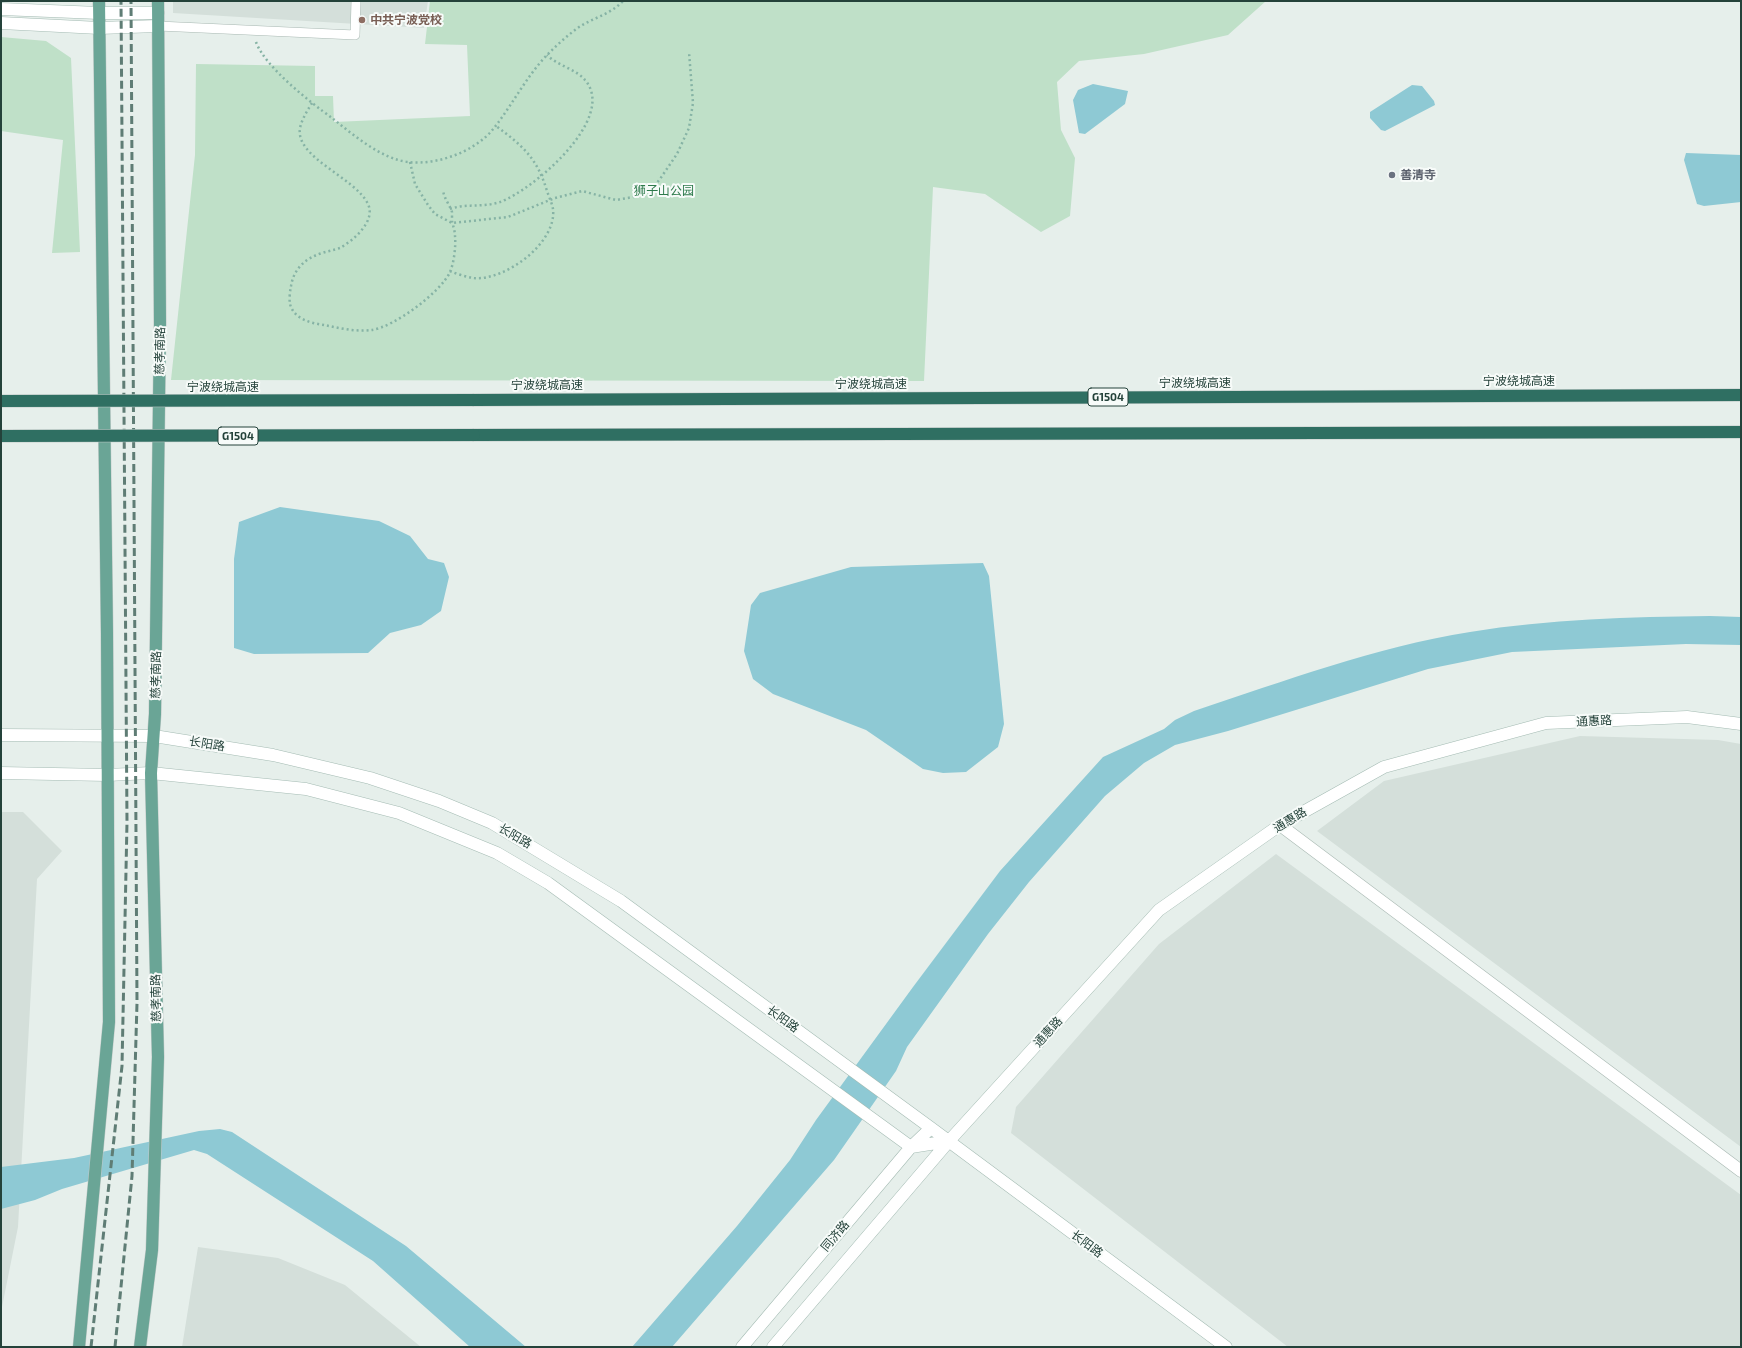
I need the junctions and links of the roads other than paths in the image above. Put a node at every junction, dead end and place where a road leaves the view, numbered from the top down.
1 (356, 1) edge
2 (99, 7) edge
3 (158, 7) edge
4 (1, 9) edge
5 (1, 23) edge
6 (158, 26) junction
7 (99, 28) junction
8 (1741, 394) edge
9 (1, 401) edge
10 (1741, 432) edge
11 (1, 436) edge
12 (1741, 724) edge
13 (1, 735) edge
14 (107, 736) junction
15 (154, 736) junction
16 (1, 773) edge
17 (151, 773) junction
18 (107, 775) junction
19 (1280, 825) junction
20 (931, 1128) junction
21 (949, 1141) junction
22 (910, 1147) junction
23 (1741, 1171) edge
24 (79, 1347) edge
25 (140, 1347) edge
26 (742, 1347) edge
27 (773, 1347) edge
28 (1226, 1347) edge

1 - 6 lane
2 - 3 main road
2 - 4 main road
2 - 7 main road
3 - 6 main road, 慈孝南路
5 - 7 main road
6 - 7 main road
6 - 15 main road, 慈孝南路
7 - 14 main road
8 - 9 highway, 宁波绕城高速 / G1504, bridge
10 - 11 highway, G1504, bridge
12 - 19 main road, 通惠路
13 - 14 main road, 长阳路
14 - 15 main road, 长阳路
14 - 18 main road
15 - 17 main road, 慈孝南路
15 - 20 main road, 长阳路
16 - 18 main road, 长阳路
17 - 18 main road, 长阳路
17 - 22 main road, 长阳路
17 - 25 main road, 慈孝南路
18 - 24 main road
19 - 21 main road, 通惠路
19 - 23 main road
20 - 21 main road, 长阳路
20 - 22 main road, 同济路
21 - 22 main road
21 - 27 main road, 同济路
21 - 28 main road, 长阳路
22 - 26 main road, 同济路

